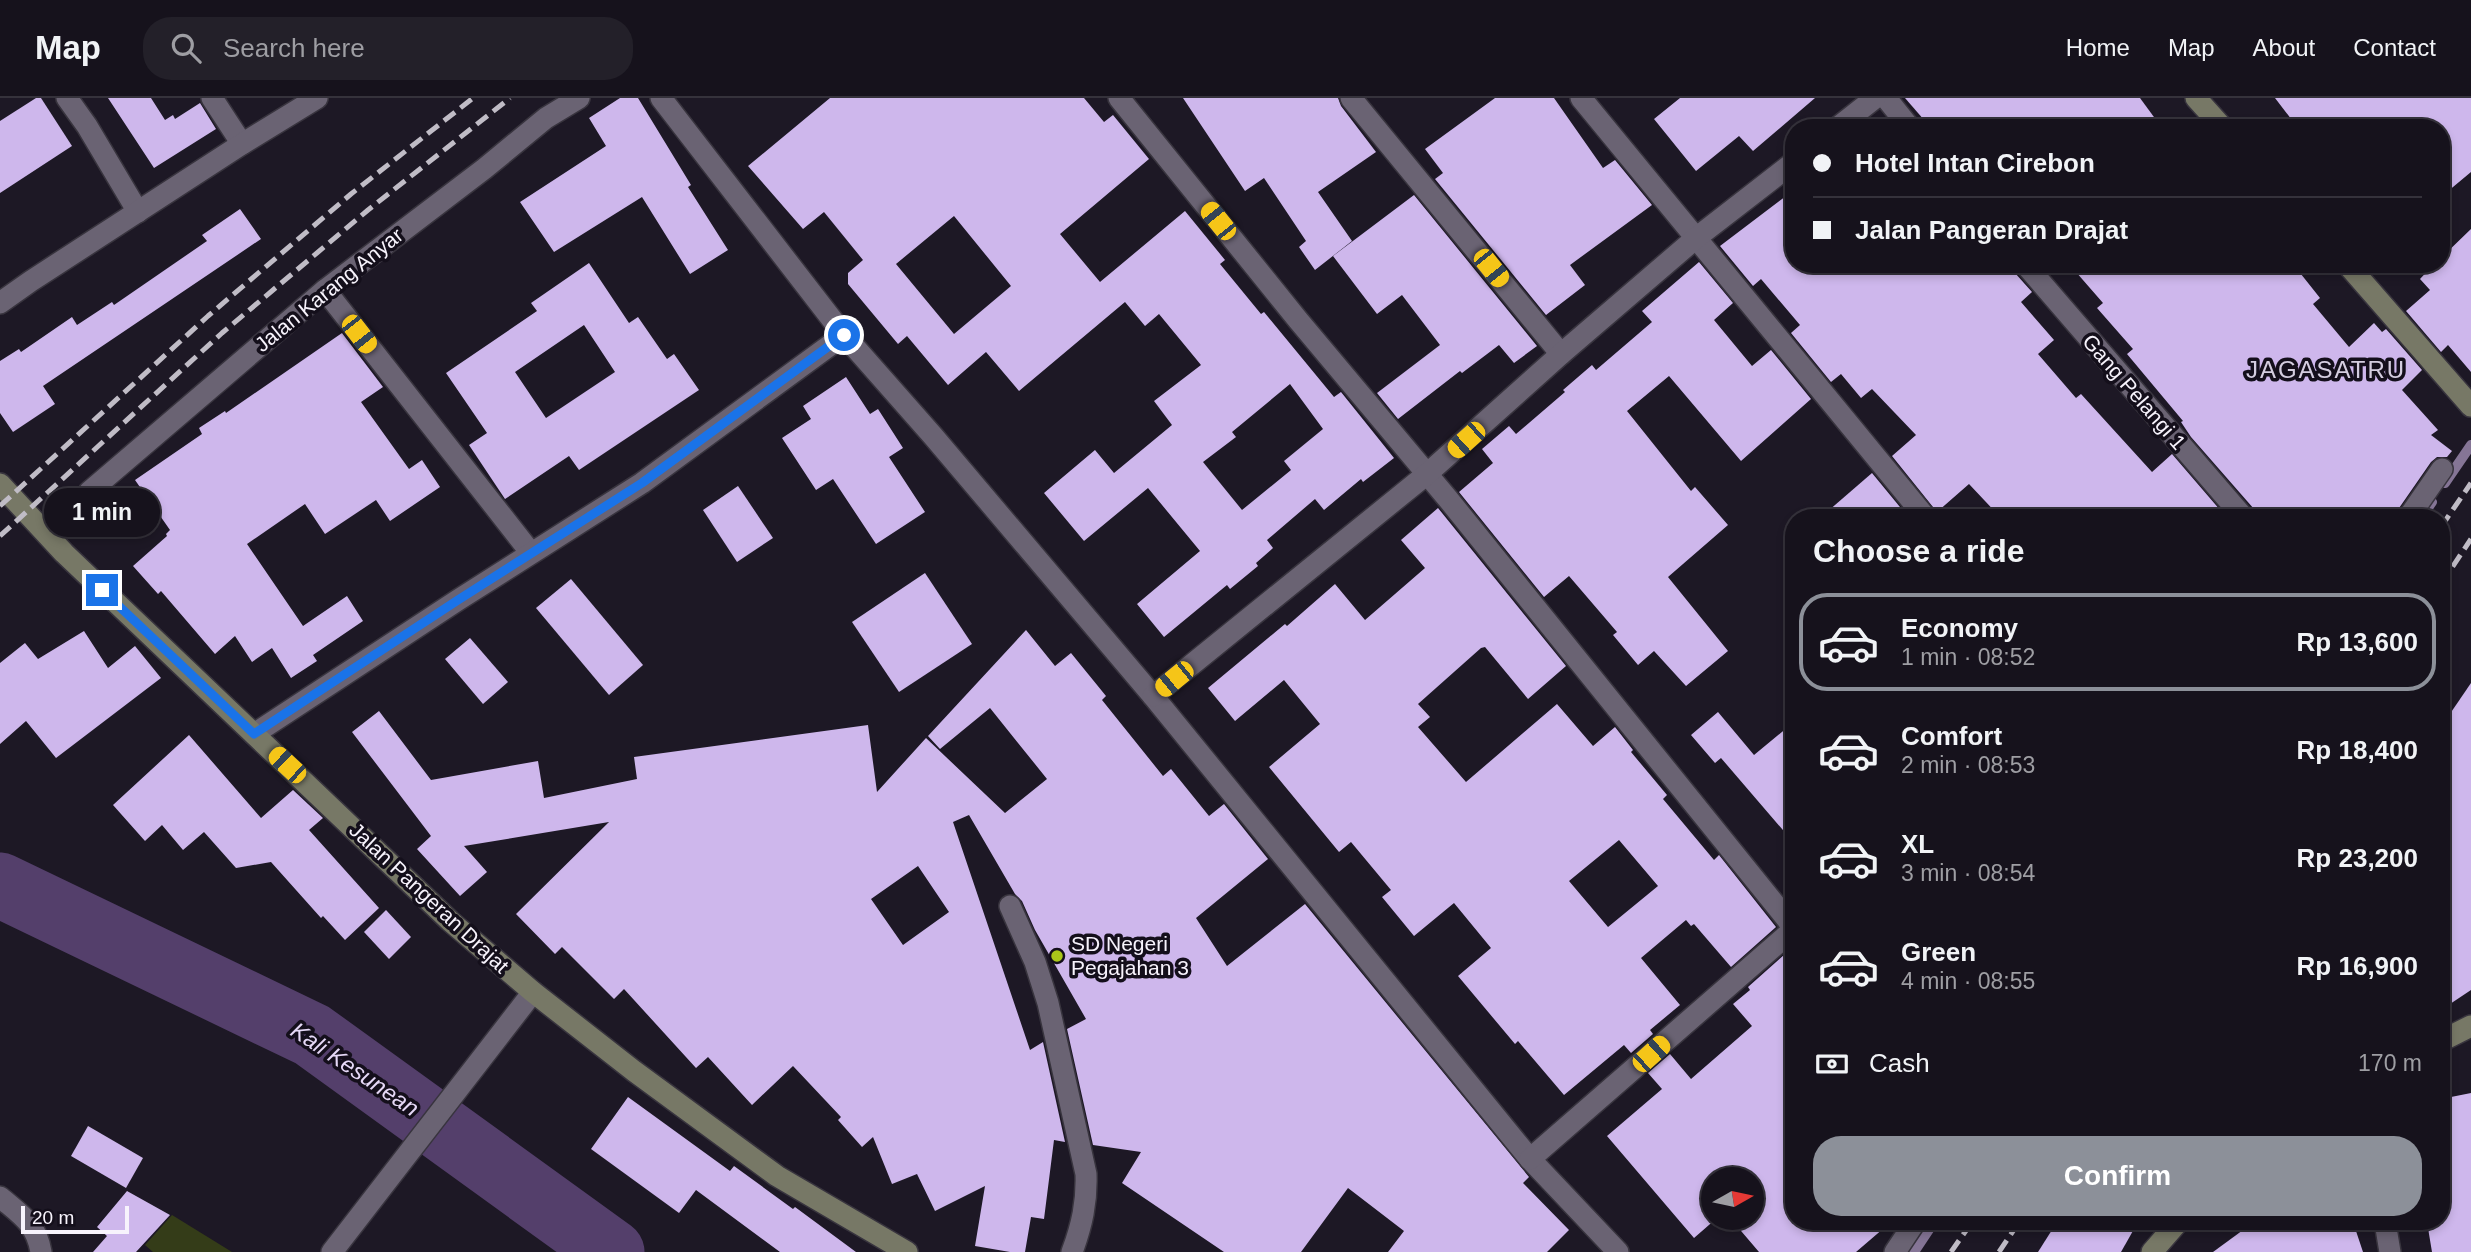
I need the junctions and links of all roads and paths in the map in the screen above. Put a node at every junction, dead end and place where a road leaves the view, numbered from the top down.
1 (67, 98) edge
2 (212, 98) edge
3 (317, 98) edge
4 (579, 98) edge
5 (661, 98) edge
6 (1119, 98) edge
7 (1351, 98) edge
8 (1581, 98) edge
9 (1875, 98) edge
10 (1886, 98) edge
11 (2196, 98) edge
12 (1848, 119) edge
13 (1903, 119) edge
14 (2215, 119) edge
15 (242, 144) junction
16 (1785, 169) edge
17 (138, 212) junction
18 (1694, 235) junction
19 (2033, 273) edge
20 (2355, 273) edge
21 (325, 290) junction
22 (0, 303) edge
23 (844, 335) junction
24 (1561, 354) junction
25 (2471, 406) edge
26 (2442, 469) dead end
27 (1427, 474) junction
28 (0, 484) edge
29 (89, 492) dead end
30 (1919, 509) edge
31 (2236, 509) edge
32 (2414, 509) edge
33 (531, 553) junction
34 (1153, 696) junction
35 (254, 734) junction
36 (1010, 906) dead end
37 (1785, 917) edge
38 (1785, 936) edge
39 (533, 992) junction
40 (2471, 1026) edge
41 (2450, 1036) edge
42 (1530, 1159) junction
43 (0, 1197) edge
44 (1910, 1230) edge
45 (2171, 1230) edge
46 (2386, 1230) edge
47 (41, 1252) edge
48 (332, 1252) edge
49 (907, 1252) edge
50 (1072, 1252) edge
51 (1618, 1252) edge
52 (1895, 1252) edge
53 (2152, 1252) edge
54 (2389, 1252) edge

1 - 17 street
2 - 15 street
3 - 15 street
4 - 21 street, Jalan Karang Anyar
5 - 23 street
6 - 27 street
7 - 24 street
8 - 18 street
9 - 12 street
10 - 13 street
11 - 14 street
15 - 17 street
16 - 18 street
17 - 22 street
18 - 24 street
18 - 30 street
19 - 31 street, Gang Pelangi 1
20 - 25 street
21 - 29 street, Jalan Karang Anyar
21 - 33 street
23 - 33 street
23 - 34 street
24 - 27 street
26 - 32 street
27 - 34 street
27 - 37 street
28 - 35 street, Jalan Pangeran Drajat
33 - 35 street
34 - 42 street
35 - 39 street, Jalan Pangeran Drajat
36 - 50 street
38 - 42 street
39 - 48 street
39 - 49 street, Jalan Pangeran Drajat
40 - 41 street
42 - 51 street
43 - 47 street
44 - 52 street
45 - 53 street
46 - 54 street

